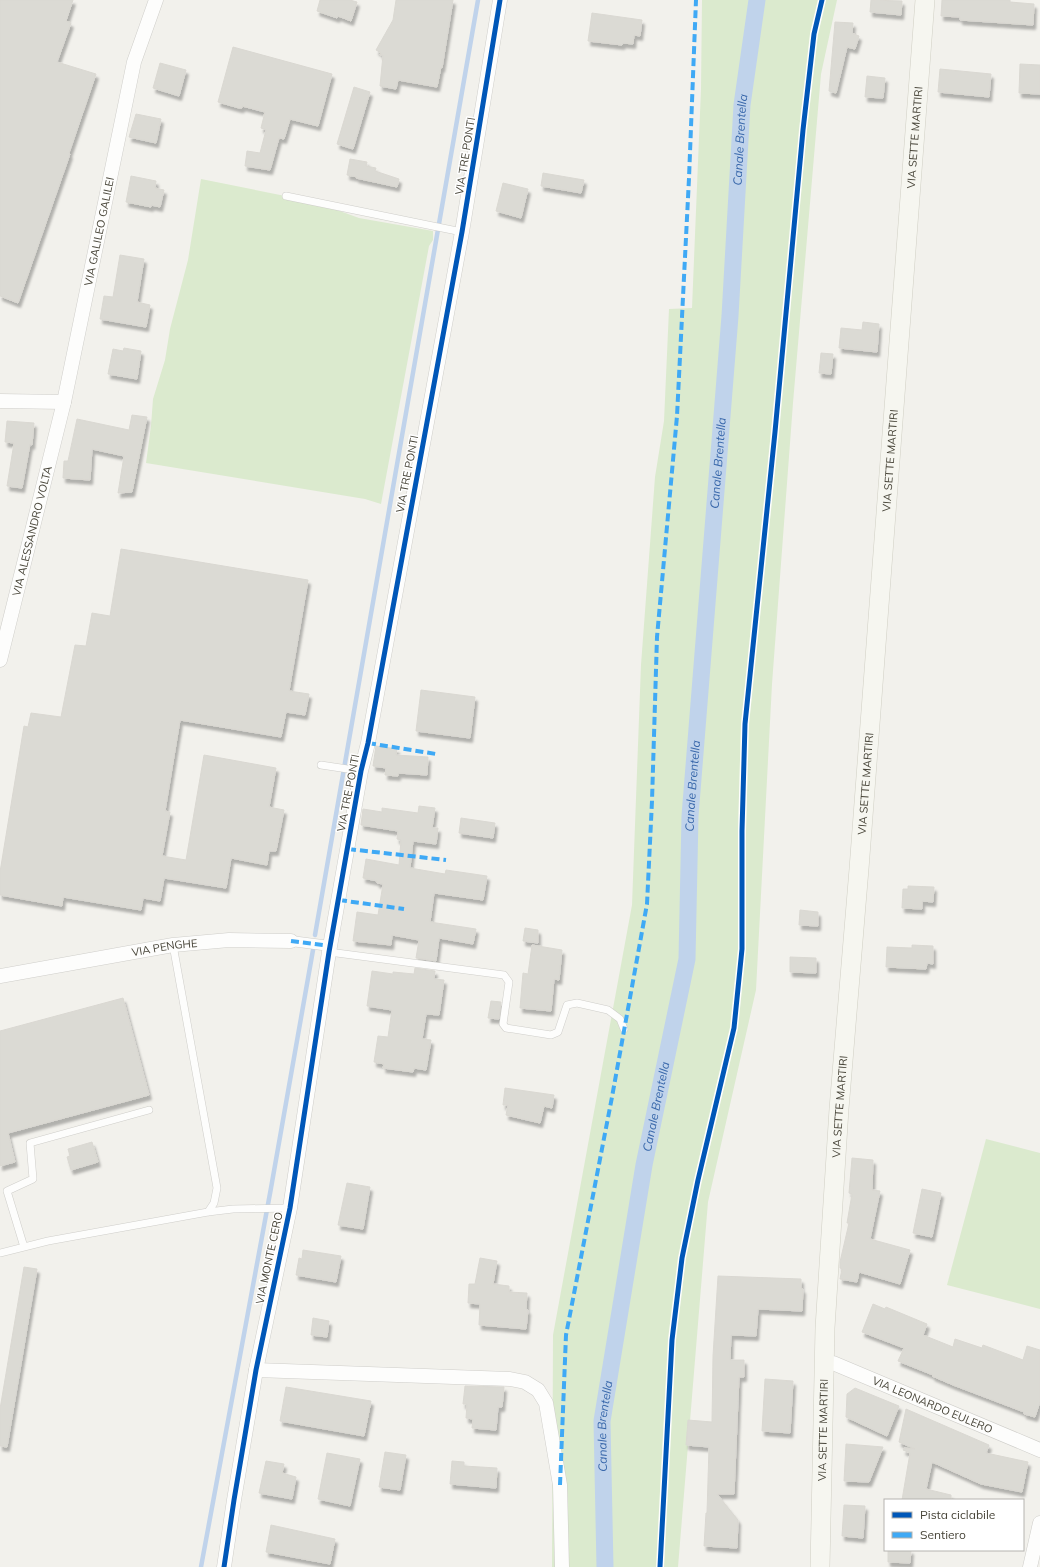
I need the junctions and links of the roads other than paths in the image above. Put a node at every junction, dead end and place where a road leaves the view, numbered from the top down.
1 (156, 0) edge
2 (500, 0) edge
3 (925, 0) edge
4 (286, 196) dead end
5 (462, 232) junction
6 (0, 401) edge
7 (64, 402) junction
8 (0, 660) edge
9 (321, 765) dead end
10 (361, 771) junction
11 (291, 940) joint
12 (173, 945) junction
13 (329, 949) junction
14 (0, 976) edge
15 (624, 1029) dead end
16 (149, 1110) dead end
17 (284, 1208) junction
18 (208, 1212) junction
19 (24, 1247) junction
20 (0, 1253) edge
21 (823, 1363) junction
22 (256, 1370) junction
23 (1040, 1450) edge
24 (1040, 1523) edge
25 (224, 1567) edge
26 (562, 1567) edge
27 (820, 1567) edge
28 (1030, 1567) edge

1 - 7 street, VIA GALILEO GALILEI
2 - 5 street, VIA TRE PONTI
3 - 21 main road, VIA SETTE MARTIRI
4 - 5 lane
5 - 10 street, VIA TRE PONTI
6 - 7 street
7 - 8 street, VIA ALESSANDRO VOLTA
9 - 10 lane
10 - 13 street, VIA TRE PONTI
11 - 12 street, VIA PENGHE
11 - 13 street, VIA PENGHE
12 - 14 street, VIA PENGHE
12 - 18 lane
13 - 15 lane
13 - 17 street, VIA MONTE CERO
16 - 19 lane
17 - 18 lane
17 - 22 street, VIA MONTE CERO
18 - 19 lane
19 - 20 lane
21 - 23 street, VIA LEONARDO EULERO
21 - 27 main road, VIA SETTE MARTIRI
22 - 25 street, VIA MONTE CERO
22 - 26 street
24 - 28 street

